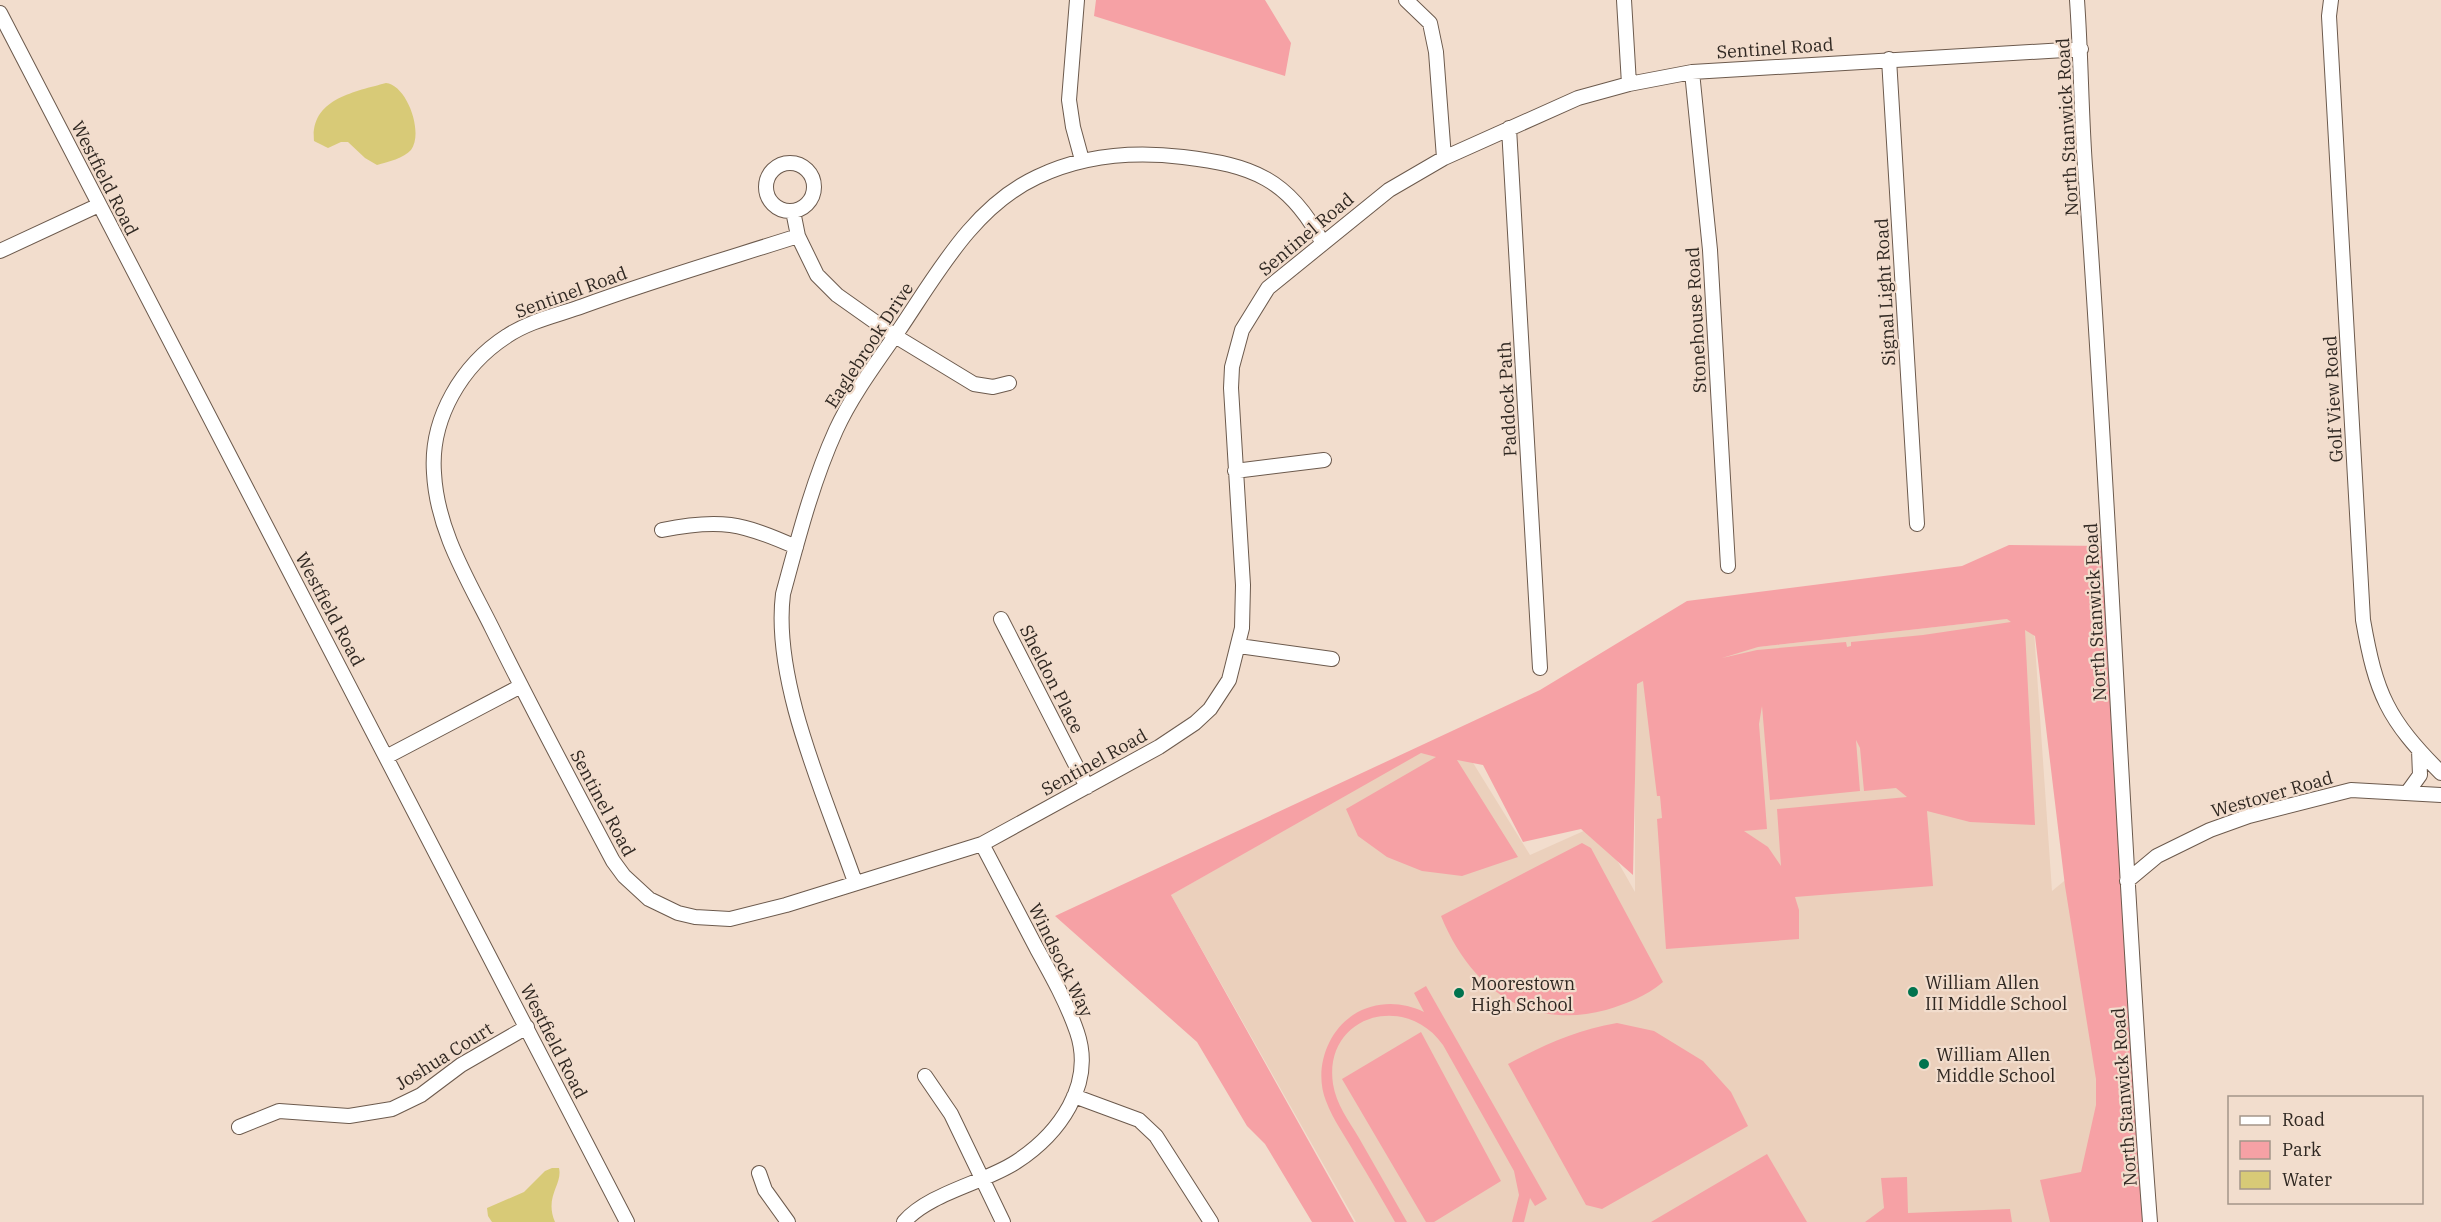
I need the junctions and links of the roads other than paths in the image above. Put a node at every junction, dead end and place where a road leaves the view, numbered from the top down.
1 (1077, 0) edge
2 (1406, 0) edge
3 (1624, 0) edge
4 (2077, 0) edge
5 (2331, 0) edge
6 (0, 13) edge
7 (2081, 49) junction
8 (1889, 59) junction
9 (1692, 72) junction
10 (1629, 84) junction
11 (1509, 128) junction
12 (1444, 158) junction
13 (1082, 160) junction
14 (99, 205) junction
15 (793, 211) dead end
16 (798, 236) junction
17 (1322, 242) junction
18 (0, 251) edge
19 (894, 336) junction
20 (1009, 383) dead end
21 (1324, 460) dead end
22 (1235, 471) junction
23 (1917, 524) dead end
24 (662, 530) dead end
25 (796, 547) junction
26 (1728, 566) dead end
27 (1001, 619) dead end
28 (1239, 646) junction
29 (1332, 659) dead end
30 (1540, 668) dead end
31 (521, 686) junction
32 (2419, 750) junction
33 (387, 756) junction
34 (2441, 773) edge
35 (1087, 787) junction
36 (2407, 793) junction
37 (2441, 795) edge
38 (982, 844) junction
39 (2127, 881) junction
40 (855, 882) junction
41 (526, 1027) junction
42 (925, 1076) dead end
43 (1074, 1096) junction
44 (239, 1127) dead end
45 (759, 1173) dead end
46 (983, 1179) junction
47 (627, 1222) edge
48 (788, 1222) edge
49 (904, 1222) edge
50 (1003, 1222) edge
51 (1211, 1222) edge
52 (2150, 1222) edge

1 - 13 street
2 - 12 street
3 - 10 street
4 - 7 street, North Stanwick Road
5 - 32 street, Golf View Road
6 - 14 street, Westfield Road
7 - 8 street, Sentinel Road
7 - 39 street, North Stanwick Road
8 - 9 street, Sentinel Road
8 - 23 street, Signal Light Road
9 - 10 street, Sentinel Road
9 - 26 street, Stonehouse Road
10 - 11 street, Sentinel Road
11 - 12 street, Sentinel Road
11 - 30 street, Paddock Path
12 - 17 street, Sentinel Road
13 - 17 street, Eaglebrook Drive
13 - 19 street, Eaglebrook Drive
14 - 18 street
14 - 33 street, Westfield Road
15 - 16 street
16 - 19 street
16 - 31 street, Sentinel Road
17 - 22 street, Sentinel Road
19 - 20 street
19 - 25 street, Eaglebrook Drive
21 - 22 street
22 - 28 street, Sentinel Road
24 - 25 street
25 - 40 street, Eaglebrook Drive
27 - 35 street, Sheldon Place
28 - 29 street
28 - 35 street, Sentinel Road
31 - 33 street
31 - 40 street, Sentinel Road
32 - 34 street, Golf View Road
32 - 36 street
33 - 41 street, Westfield Road
35 - 38 street, Sentinel Road
36 - 37 street, Westover Road
36 - 39 street, Westover Road
38 - 40 street, Sentinel Road
38 - 43 street, Windsock Way
39 - 52 street, North Stanwick Road
41 - 44 street, Joshua Court
41 - 47 street, Westfield Road
42 - 46 street
43 - 46 street, Windsock Way
43 - 51 street
45 - 48 street
46 - 49 street, Windsock Way
46 - 50 street

